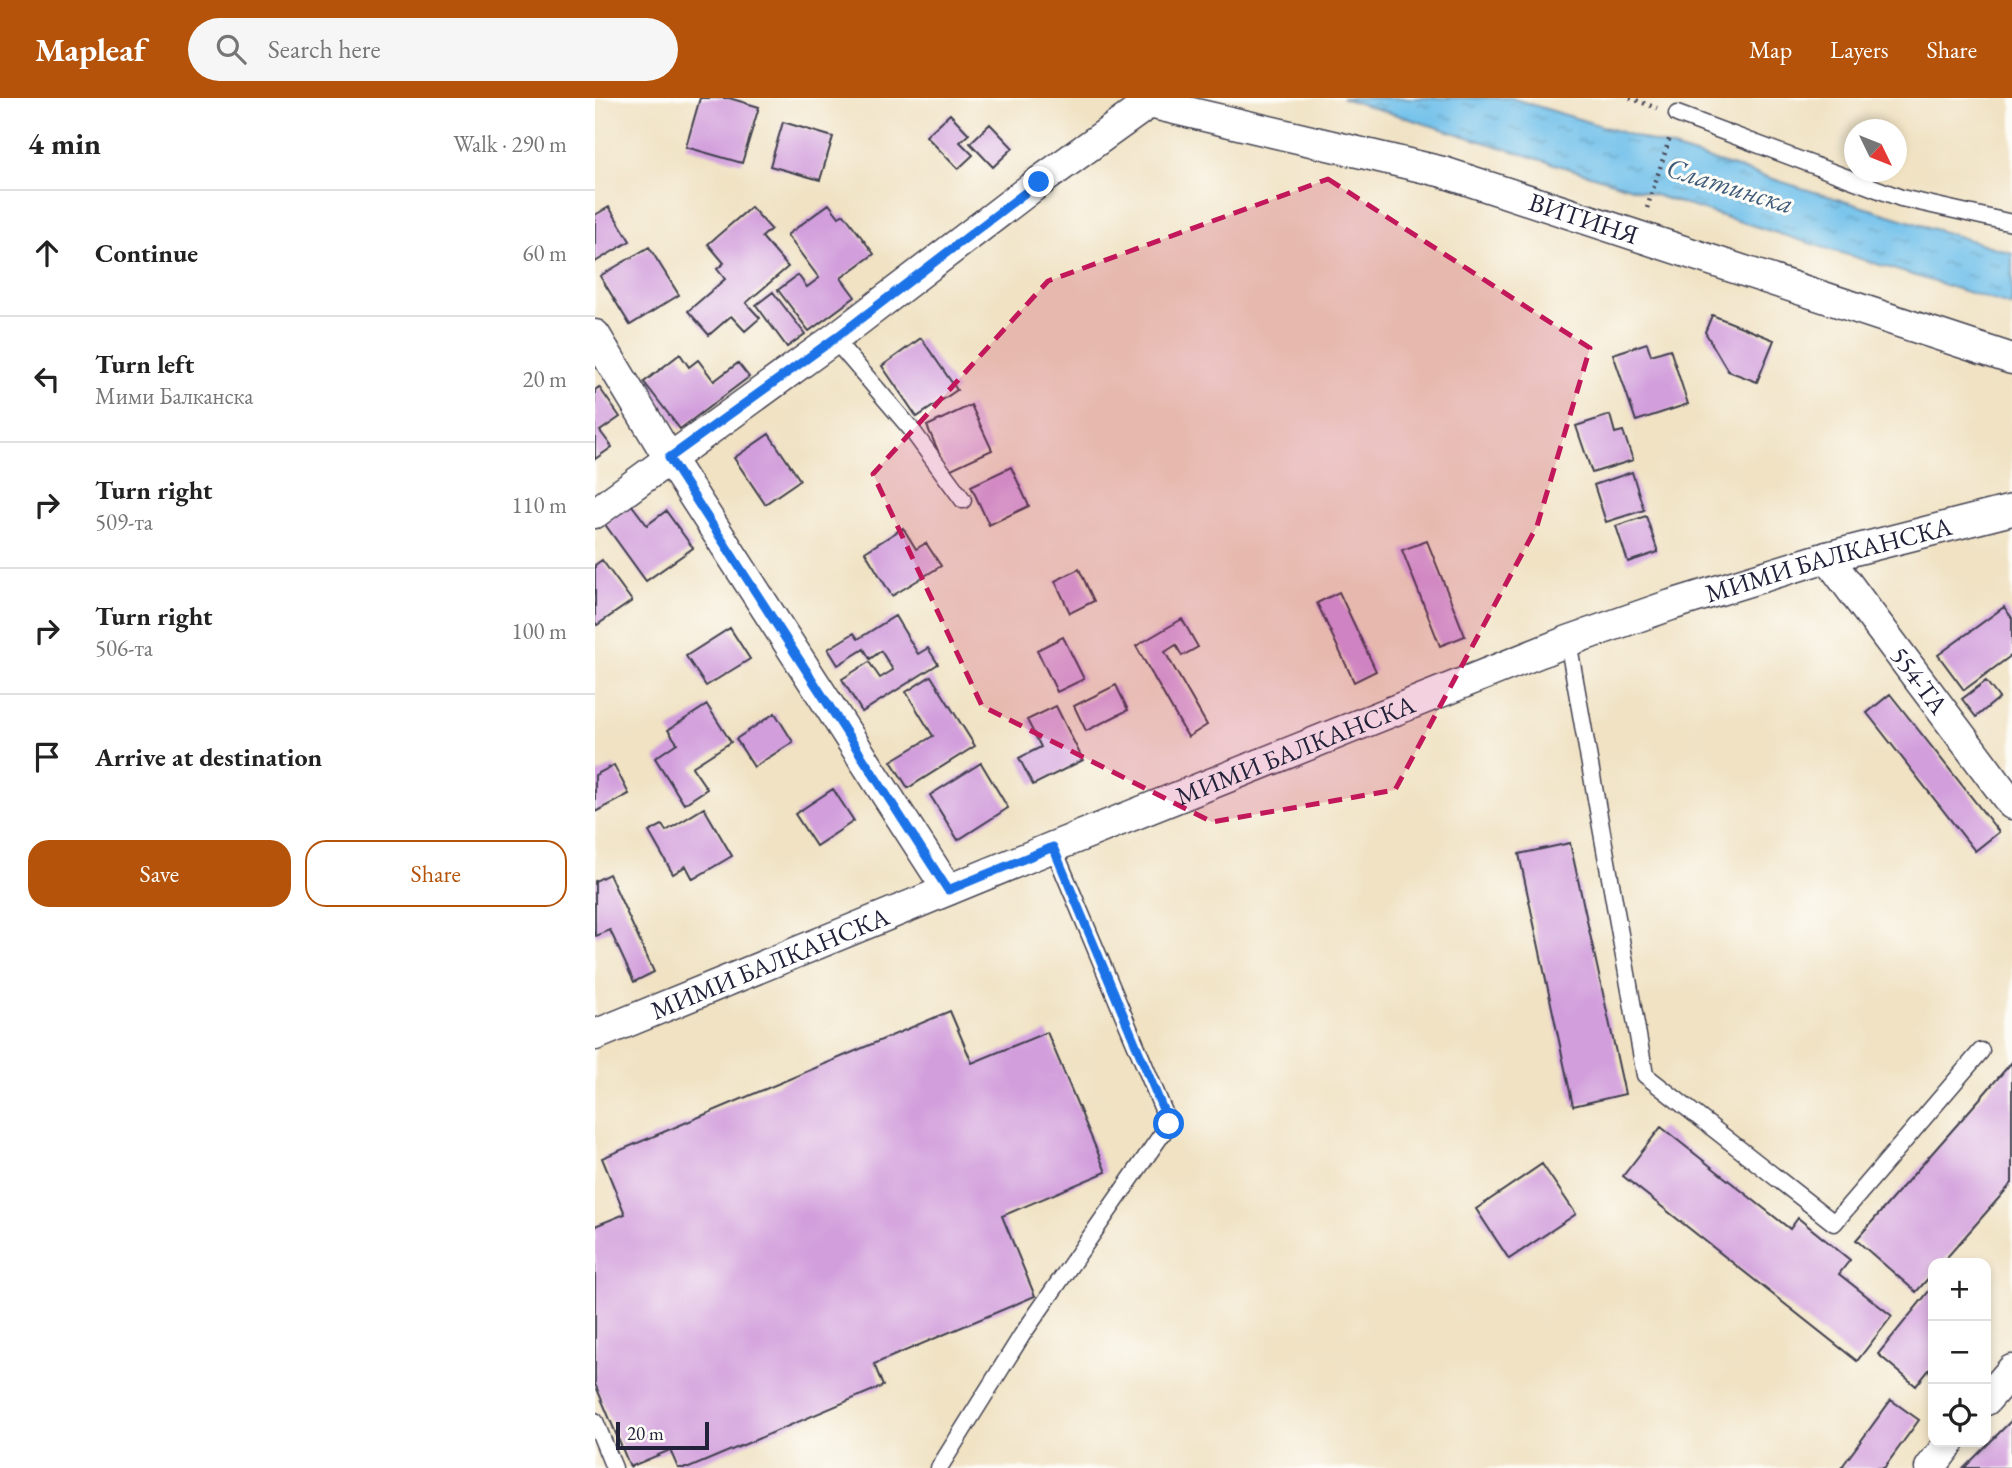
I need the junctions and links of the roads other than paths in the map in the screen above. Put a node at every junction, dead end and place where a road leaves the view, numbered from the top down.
1 (1146, 100) edge
2 (1677, 114) road end
3 (2012, 223) edge
4 (595, 335) edge
5 (834, 339) junction
6 (2012, 359) edge
7 (669, 458) junction
8 (963, 500) dead end
9 (2012, 510) edge
10 (595, 513) edge
11 (1827, 557) junction
12 (1569, 641) junction
13 (2012, 804) edge
14 (1053, 847) junction
15 (948, 890) junction
16 (595, 1035) edge
17 (1981, 1051) dead end
18 (2012, 1370) edge
19 (1991, 1394) edge
20 (595, 1421) edge
21 (1946, 1447) edge
22 (614, 1468) edge
23 (939, 1468) edge
24 (1930, 1468) edge

1 - 5 street
1 - 6 street, ВИТИНЯ
2 - 3 lane
4 - 7 street
5 - 7 street
5 - 8 lane
7 - 10 street
7 - 15 street
9 - 11 street, МИМИ БАЛКАНСКА
11 - 12 street, МИМИ БАЛКАНСКА
11 - 13 street, 554-ТА
12 - 14 street, МИМИ БАЛКАНСКА
12 - 17 lane
14 - 15 street, МИМИ БАЛКАНСКА
14 - 23 lane
15 - 16 street, МИМИ БАЛКАНСКА
18 - 19 street
20 - 22 lane
21 - 24 street

